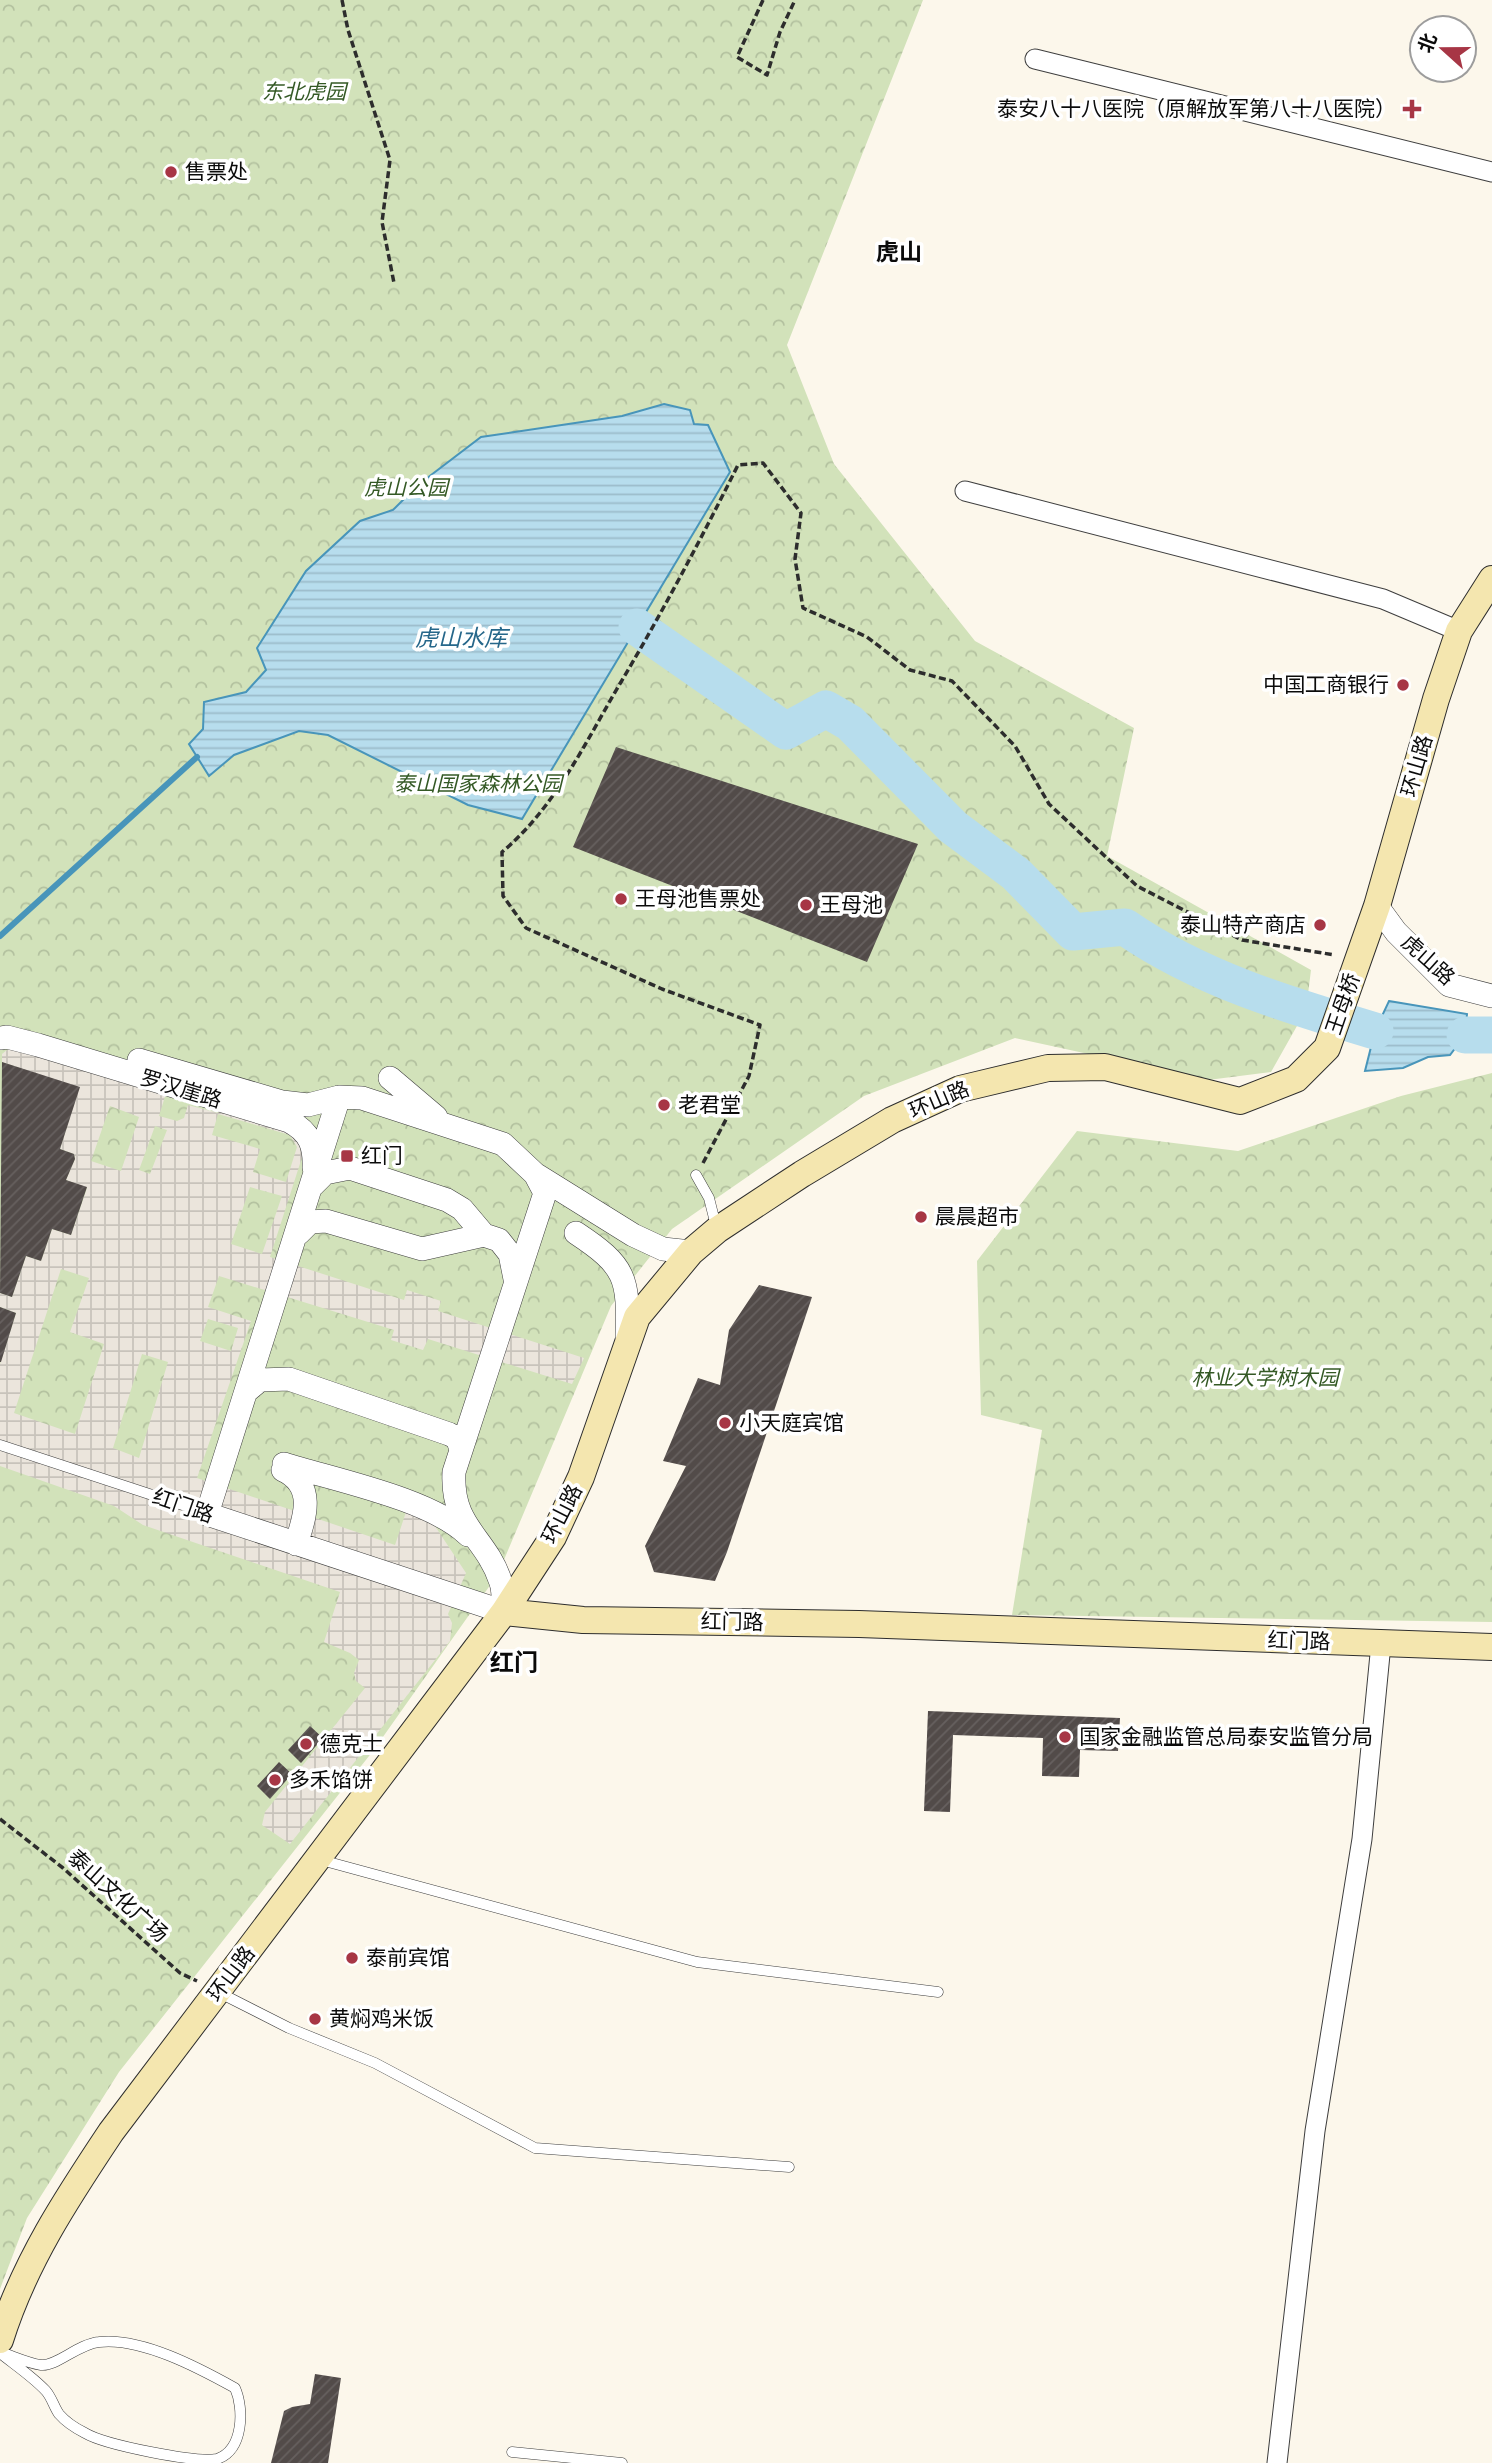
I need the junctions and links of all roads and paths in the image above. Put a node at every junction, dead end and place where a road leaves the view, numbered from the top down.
1 (342, 0) edge
2 (763, 0) edge
3 (794, 0) edge
4 (1035, 59) dead end
5 (1492, 172) edge
6 (394, 282) dead end
7 (965, 491) dead end
8 (1492, 579) edge
9 (1460, 631) junction
10 (1377, 906) junction
11 (1358, 959) junction
12 (1492, 996) edge
13 (0, 1021) edge
14 (0, 1038) edge
15 (1328, 1048) joint
16 (390, 1078) dead end
17 (339, 1097) junction
18 (451, 1127) junction
19 (535, 1174) junction
20 (696, 1175) joint
21 (313, 1185) junction
22 (717, 1230) junction
23 (299, 1233) junction
24 (576, 1233) dead end
25 (484, 1235) junction
26 (691, 1252) junction
27 (515, 1279) junction
28 (626, 1347) junction
29 (248, 1390) junction
30 (0, 1445) edge
31 (461, 1448) junction
32 (208, 1514) junction
33 (296, 1545) junction
34 (478, 1545) junction
35 (504, 1612) junction
36 (1381, 1644) junction
37 (1492, 1647) edge
38 (0, 1819) edge
39 (317, 1858) junction
40 (218, 1992) junction
41 (938, 1992) dead end
42 (789, 2167) dead end
43 (0, 2340) edge
44 (0, 2352) edge
45 (512, 2452) dead end
46 (622, 2463) edge
47 (1277, 2463) edge

1 - 6 path
2 - 3 path
4 - 5 street
7 - 9 street
8 - 9 main road, 环山路
9 - 10 main road, 环山路
10 - 11 main road, 环山路
10 - 12 street, 虎山路
11 - 15 main road, 王母桥
11 - 20 path
13 - 17 street, 罗汉崖路
14 - 21 street, 罗汉崖路
15 - 22 main road, 环山路
16 - 18 street
17 - 18 street
17 - 21 street
18 - 19 street
19 - 26 street
19 - 27 street
20 - 22 lane
21 - 23 street
21 - 25 street
22 - 26 main road, 环山路
23 - 25 street
23 - 29 street
24 - 28 street
25 - 27 street
26 - 28 main road, 环山路
27 - 31 street
28 - 35 main road, 环山路
29 - 31 street
29 - 32 street
30 - 32 lane, 红门路
31 - 34 street
32 - 33 street, 红门路
33 - 34 street
33 - 35 street, 红门路
34 - 35 street
35 - 36 main road, 红门路
35 - 39 main road, 环山路
36 - 37 main road, 红门路
36 - 47 street
38 - 40 path, 泰山文化广场
39 - 40 main road, 环山路
39 - 41 lane
40 - 42 lane
40 - 43 main road, 环山路
44 - 44 lane
45 - 46 lane

